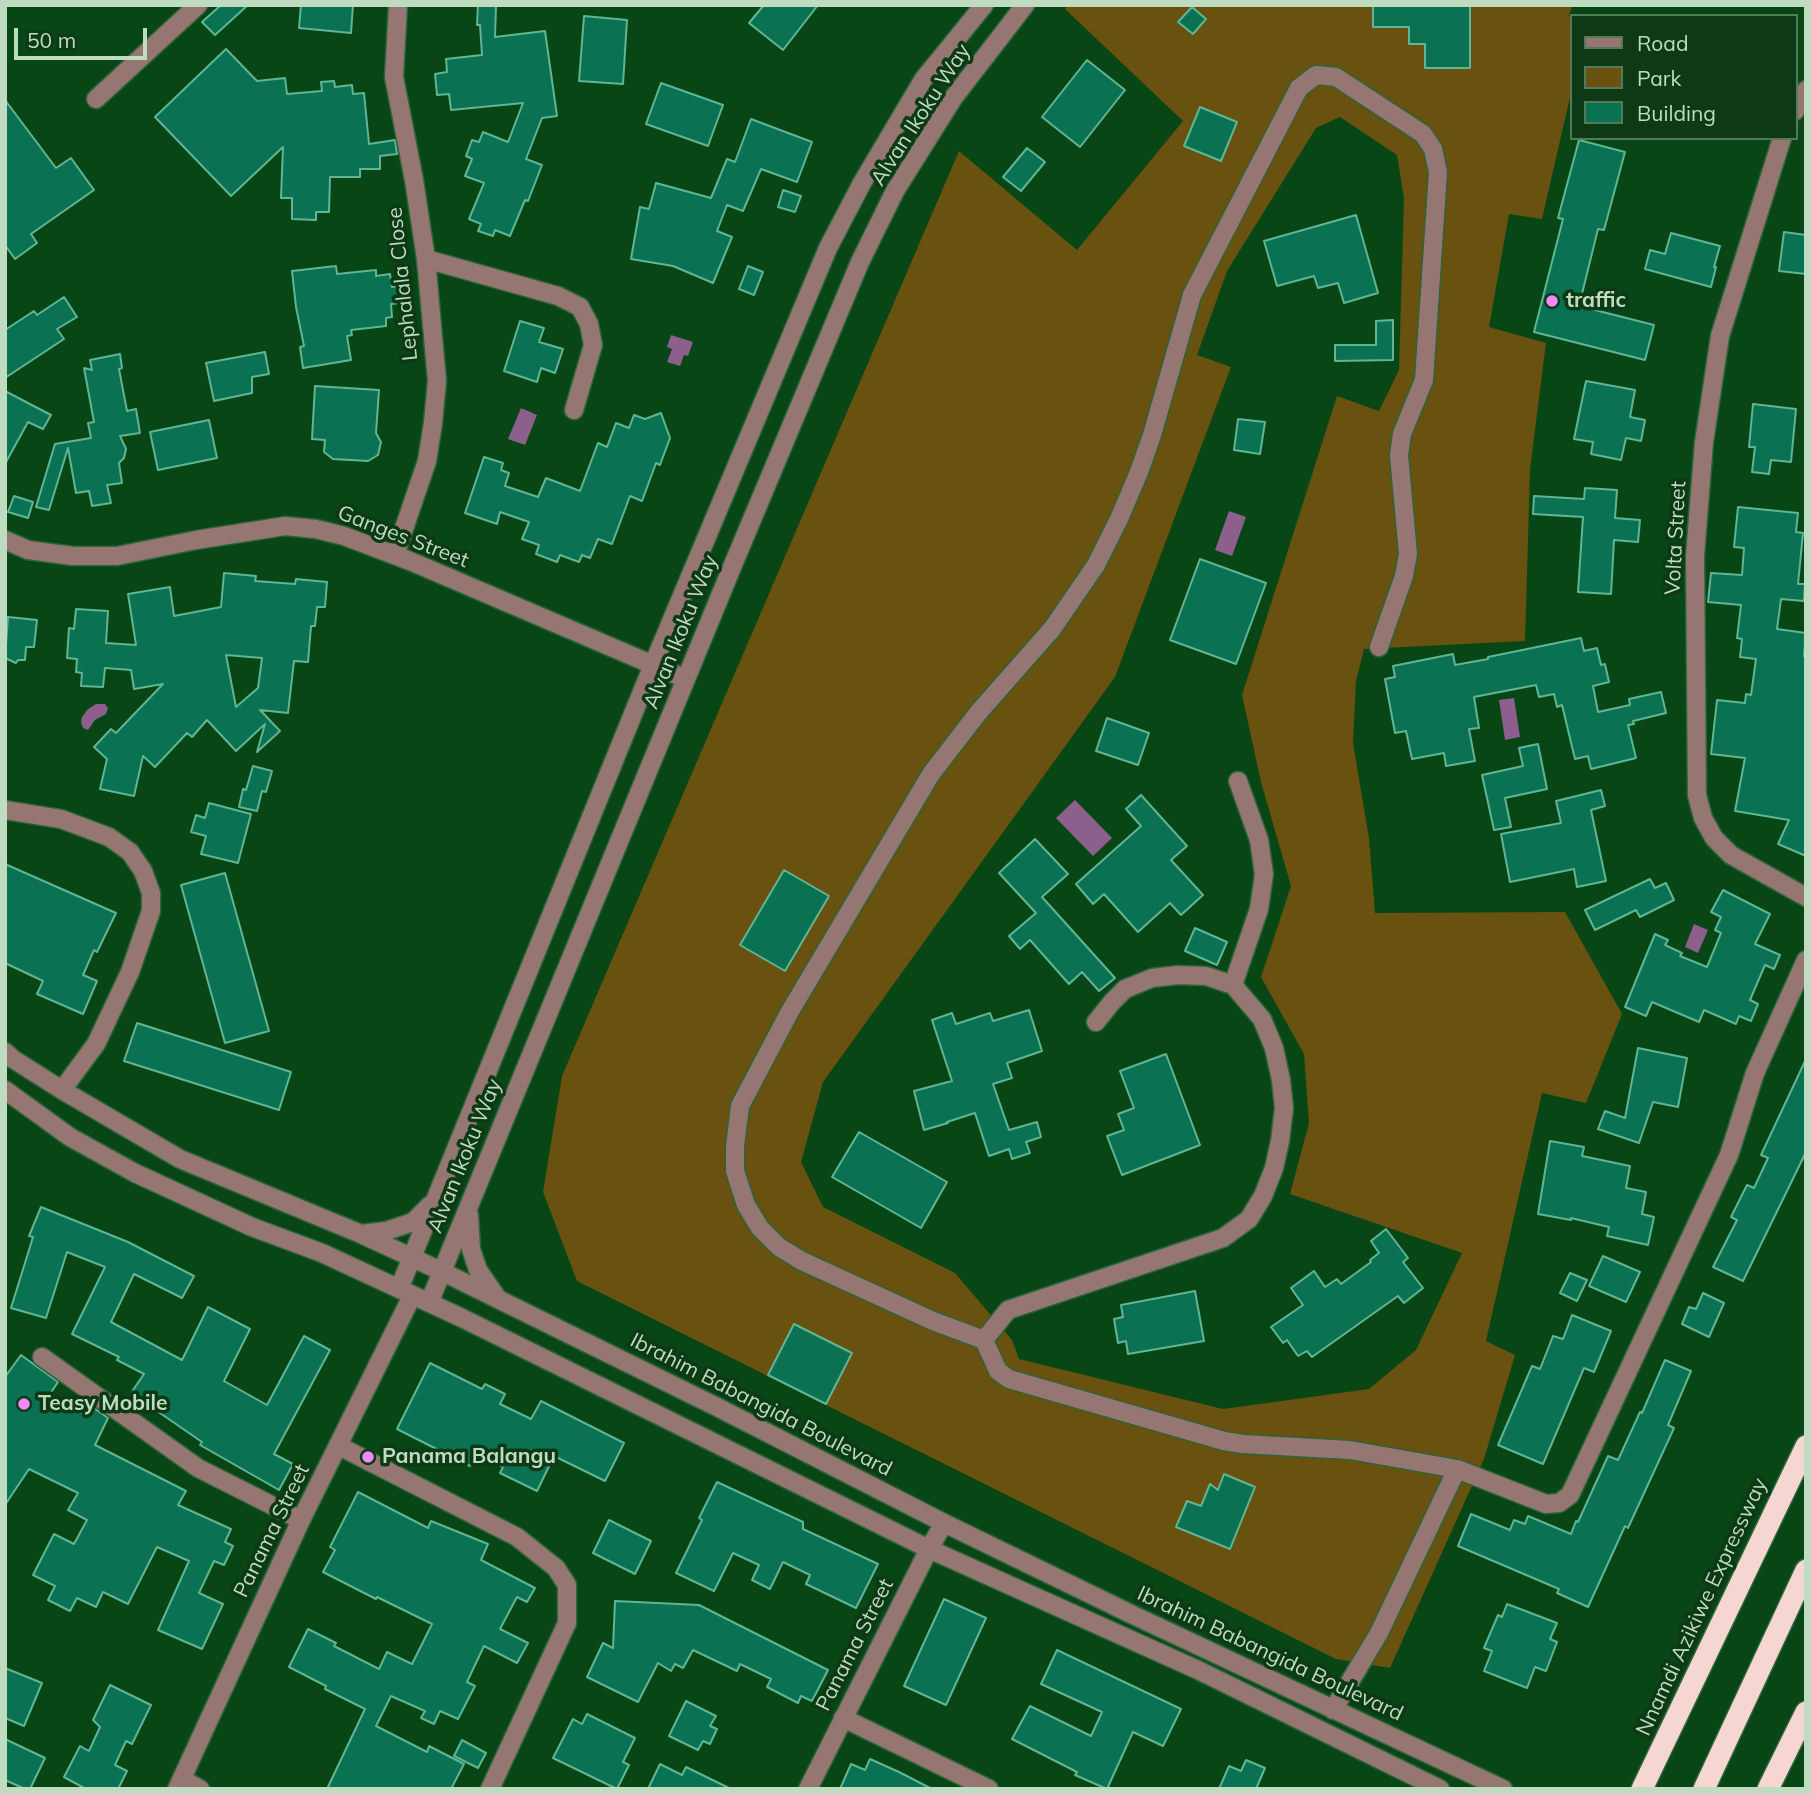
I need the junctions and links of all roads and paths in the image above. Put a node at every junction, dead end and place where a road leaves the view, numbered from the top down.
1 (198, 5) edge
2 (398, 5) edge
3 (984, 5) edge
4 (1025, 5) edge
5 (1806, 90) edge
6 (96, 99) dead end
7 (1797, 107) edge
8 (1781, 140) edge
9 (426, 259) junction
10 (574, 410) dead end
11 (5, 540) edge
12 (395, 555) junction
13 (1379, 647) dead end
14 (653, 664) junction
15 (687, 679) junction
16 (1238, 781) dead end
17 (5, 810) edge
18 (1806, 897) edge
19 (1806, 960) edge
20 (1234, 985) junction
21 (1096, 1023) dead end
22 (5, 1052) edge
23 (5, 1090) edge
24 (62, 1090) junction
25 (437, 1198) junction
26 (469, 1208) junction
27 (361, 1234) junction
28 (412, 1258) junction
29 (443, 1272) junction
30 (413, 1296) junction
31 (498, 1299) junction
32 (985, 1340) junction
33 (42, 1357) dead end
34 (339, 1446) junction
35 (1806, 1446) edge
36 (1457, 1469) junction
37 (301, 1520) junction
38 (944, 1523) junction
39 (929, 1549) junction
40 (1806, 1570) edge
41 (1742, 1707) junction
42 (1333, 1710) junction
43 (1806, 1712) edge
44 (843, 1718) junction
45 (1646, 1781) edge
46 (180, 1784) edge
47 (200, 1789) edge
48 (490, 1789) edge
49 (808, 1789) edge
50 (989, 1789) edge
51 (1440, 1789) edge
52 (1503, 1789) edge
53 (1634, 1789) edge
54 (1690, 1789) edge
55 (1704, 1789) edge
56 (1768, 1789) edge

1 - 6 street
2 - 9 street, Lephalala Close
3 - 14 street, Alvan Ikoku Way
4 - 15 street, Alvan Ikoku Way
5 - 7 street
8 - 18 street, Volta Street
9 - 10 street
9 - 12 street, Lephalala Close
11 - 12 street, Ganges Street
12 - 14 street, Ganges Street
13 - 32 street
14 - 15 street, Ganges Street
14 - 25 street, Alvan Ikoku Way
15 - 26 street, Alvan Ikoku Way
16 - 20 street
17 - 24 street
19 - 36 street
20 - 21 street
20 - 32 street
22 - 24 street, Ibrahim Babangida Boulevard
23 - 30 street
24 - 27 street, Ibrahim Babangida Boulevard
25 - 27 street
25 - 28 street, Alvan Ikoku Way
26 - 29 street, Alvan Ikoku Way
26 - 31 street
27 - 28 street, Ibrahim Babangida Boulevard
28 - 29 street, Ibrahim Babangida Boulevard
28 - 30 street, Alvan Ikoku Way
29 - 30 street, Alvan Ikoku Way
29 - 31 street, Ibrahim Babangida Boulevard
30 - 34 street, Panama Street
30 - 39 street
31 - 38 street, Ibrahim Babangida Boulevard
32 - 36 street
33 - 37 street
34 - 37 street, Panama Street
34 - 48 street
35 - 45 highway, Nnamdi Azikiwe Expressway
36 - 42 street
37 - 46 street, Panama Street
38 - 39 street, Panama Street
38 - 42 street, Ibrahim Babangida Boulevard
39 - 44 street, Panama Street
39 - 51 street
40 - 41 highway
41 - 54 highway
41 - 55 highway
42 - 52 street, Ibrahim Babangida Boulevard
43 - 56 highway
44 - 49 street, Panama Street
44 - 50 street
45 - 53 street
46 - 47 street

